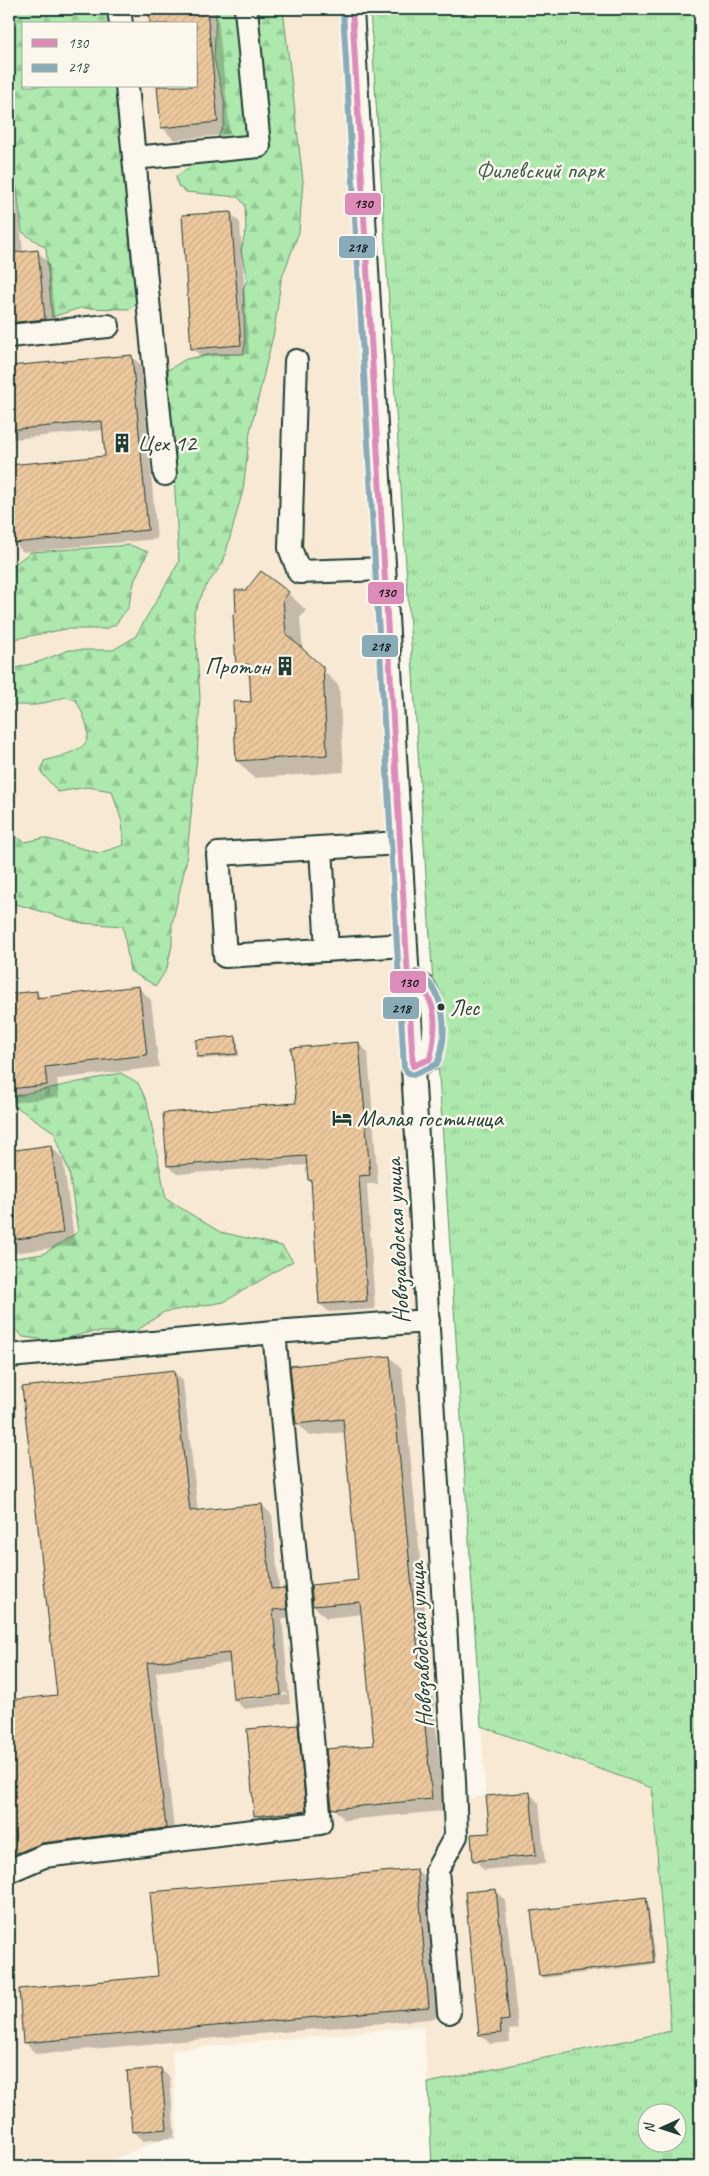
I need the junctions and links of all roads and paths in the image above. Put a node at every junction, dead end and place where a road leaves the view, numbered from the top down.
1 (119, 9) edge
2 (246, 9) edge
3 (352, 9) edge
4 (121, 22) edge
5 (127, 88) edge
6 (134, 158) junction
7 (108, 326) dead end
8 (9, 336) edge
9 (296, 361) dead end
10 (165, 474) dead end
11 (384, 569) junction
12 (400, 843) junction
13 (321, 848) junction
14 (406, 945) junction
15 (327, 950) junction
16 (428, 1321) junction
17 (274, 1332) junction
18 (11, 1352) edge
19 (9, 1870) edge
20 (449, 2012) dead end

1 - 4 street
2 - 6 street
3 - 11 street, Новозаводская улица
5 - 6 street
6 - 10 street
7 - 8 street
9 - 11 street
11 - 12 street, Новозаводская улица
12 - 13 street
12 - 14 street, Новозаводская улица
13 - 15 street
13 - 15 street
14 - 15 street
14 - 16 street, Новозаводская улица
16 - 17 street
16 - 20 street, Новозаводская улица
17 - 18 street
17 - 19 street

